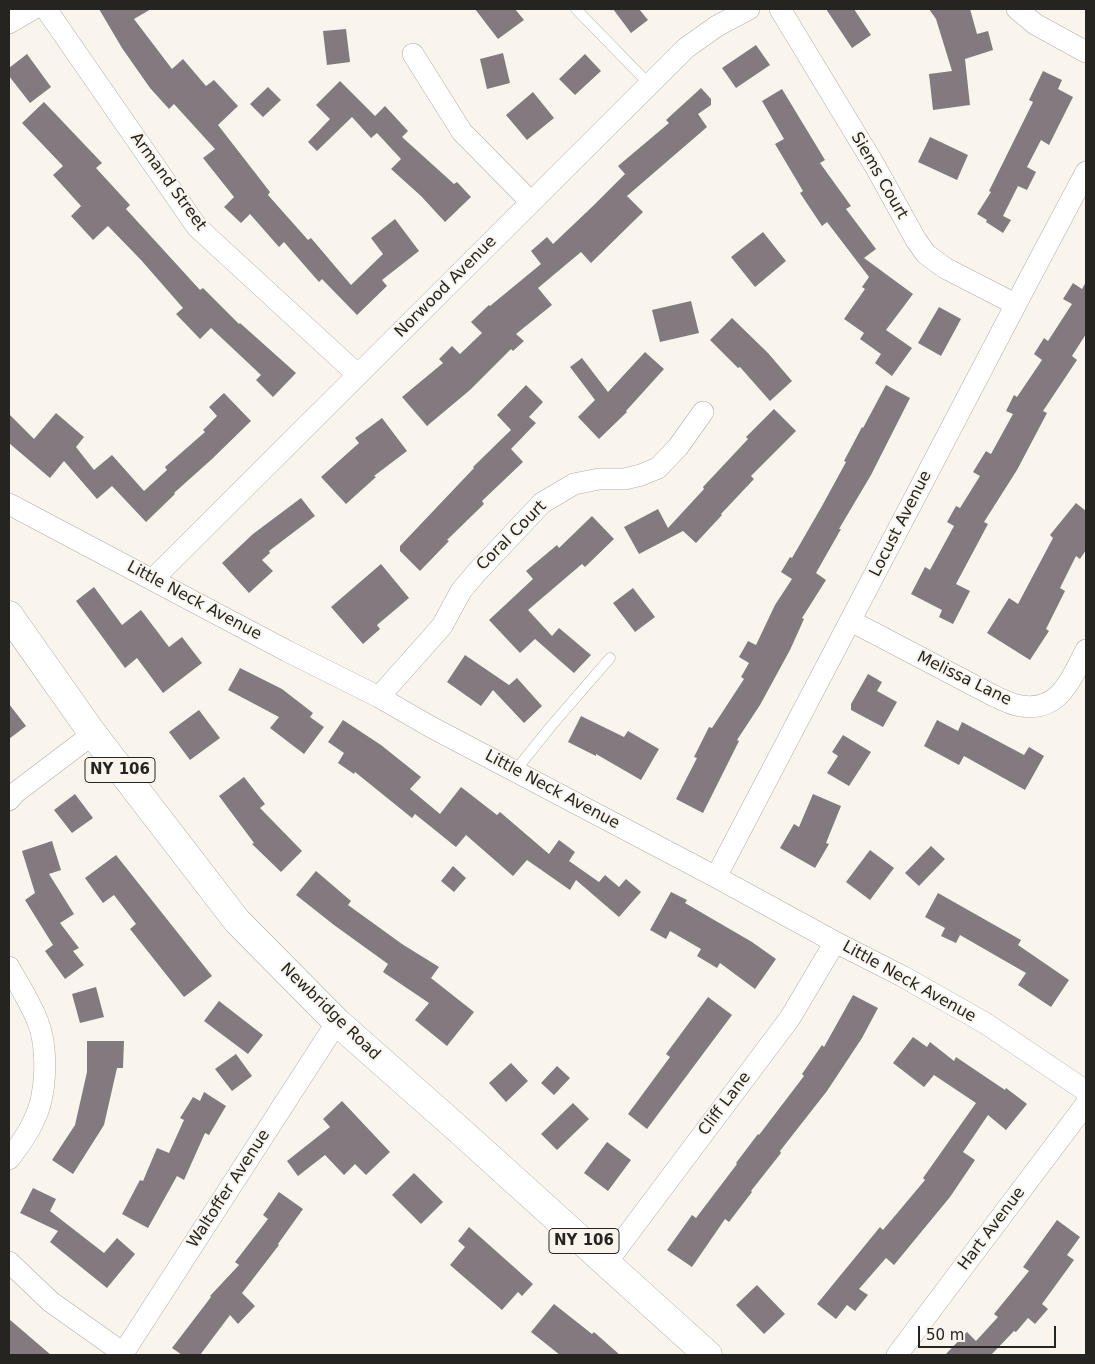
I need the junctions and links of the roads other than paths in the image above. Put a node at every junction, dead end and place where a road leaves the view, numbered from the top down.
1 (33, 9) edge
2 (46, 9) edge
3 (576, 9) edge
4 (749, 9) edge
5 (780, 9) edge
6 (1017, 9) edge
7 (9, 22) edge
8 (1086, 52) edge
9 (413, 54) dead end
10 (649, 84) junction
11 (1086, 172) edge
12 (531, 202) junction
13 (1015, 304) junction
14 (358, 375) junction
15 (703, 412) dead end
16 (9, 504) edge
17 (153, 579) junction
18 (9, 615) edge
19 (851, 621) junction
20 (1086, 650) edge
21 (610, 658) dead end
22 (378, 696) junction
23 (93, 734) junction
24 (515, 771) junction
25 (9, 800) edge
26 (716, 877) junction
27 (834, 942) junction
28 (9, 967) edge
29 (337, 1022) junction
30 (1086, 1091) edge
31 (1086, 1104) edge
32 (9, 1159) edge
33 (9, 1262) edge
34 (607, 1262) junction
35 (122, 1354) edge
36 (708, 1355) edge
37 (897, 1355) edge

1 - 7 street
2 - 14 street, Armand Street
3 - 10 lane
4 - 10 street, Norwood Avenue
5 - 13 street, Siems Court
6 - 8 street
9 - 12 street
10 - 12 street, Norwood Avenue
11 - 13 street, Locust Avenue
12 - 14 street, Norwood Avenue
13 - 19 street, Locust Avenue
14 - 17 street, Norwood Avenue
15 - 22 street, Coral Court
16 - 17 street, Little Neck Avenue
17 - 22 street, Little Neck Avenue
18 - 23 main road, Newbridge Road / NY 106
19 - 20 street, Melissa Lane
19 - 26 street, Locust Avenue
21 - 24 lane
22 - 24 street, Little Neck Avenue
23 - 25 street
23 - 29 main road, Newbridge Road / NY 106
24 - 26 street, Little Neck Avenue
26 - 27 street, Little Neck Avenue
27 - 30 street, Little Neck Avenue
27 - 34 street, Cliff Lane
28 - 32 street
29 - 34 main road, Newbridge Road / NY 106
29 - 35 street, Waltoffer Avenue
31 - 37 street, Hart Avenue
33 - 35 street
34 - 36 main road, Newbridge Road / NY 106

